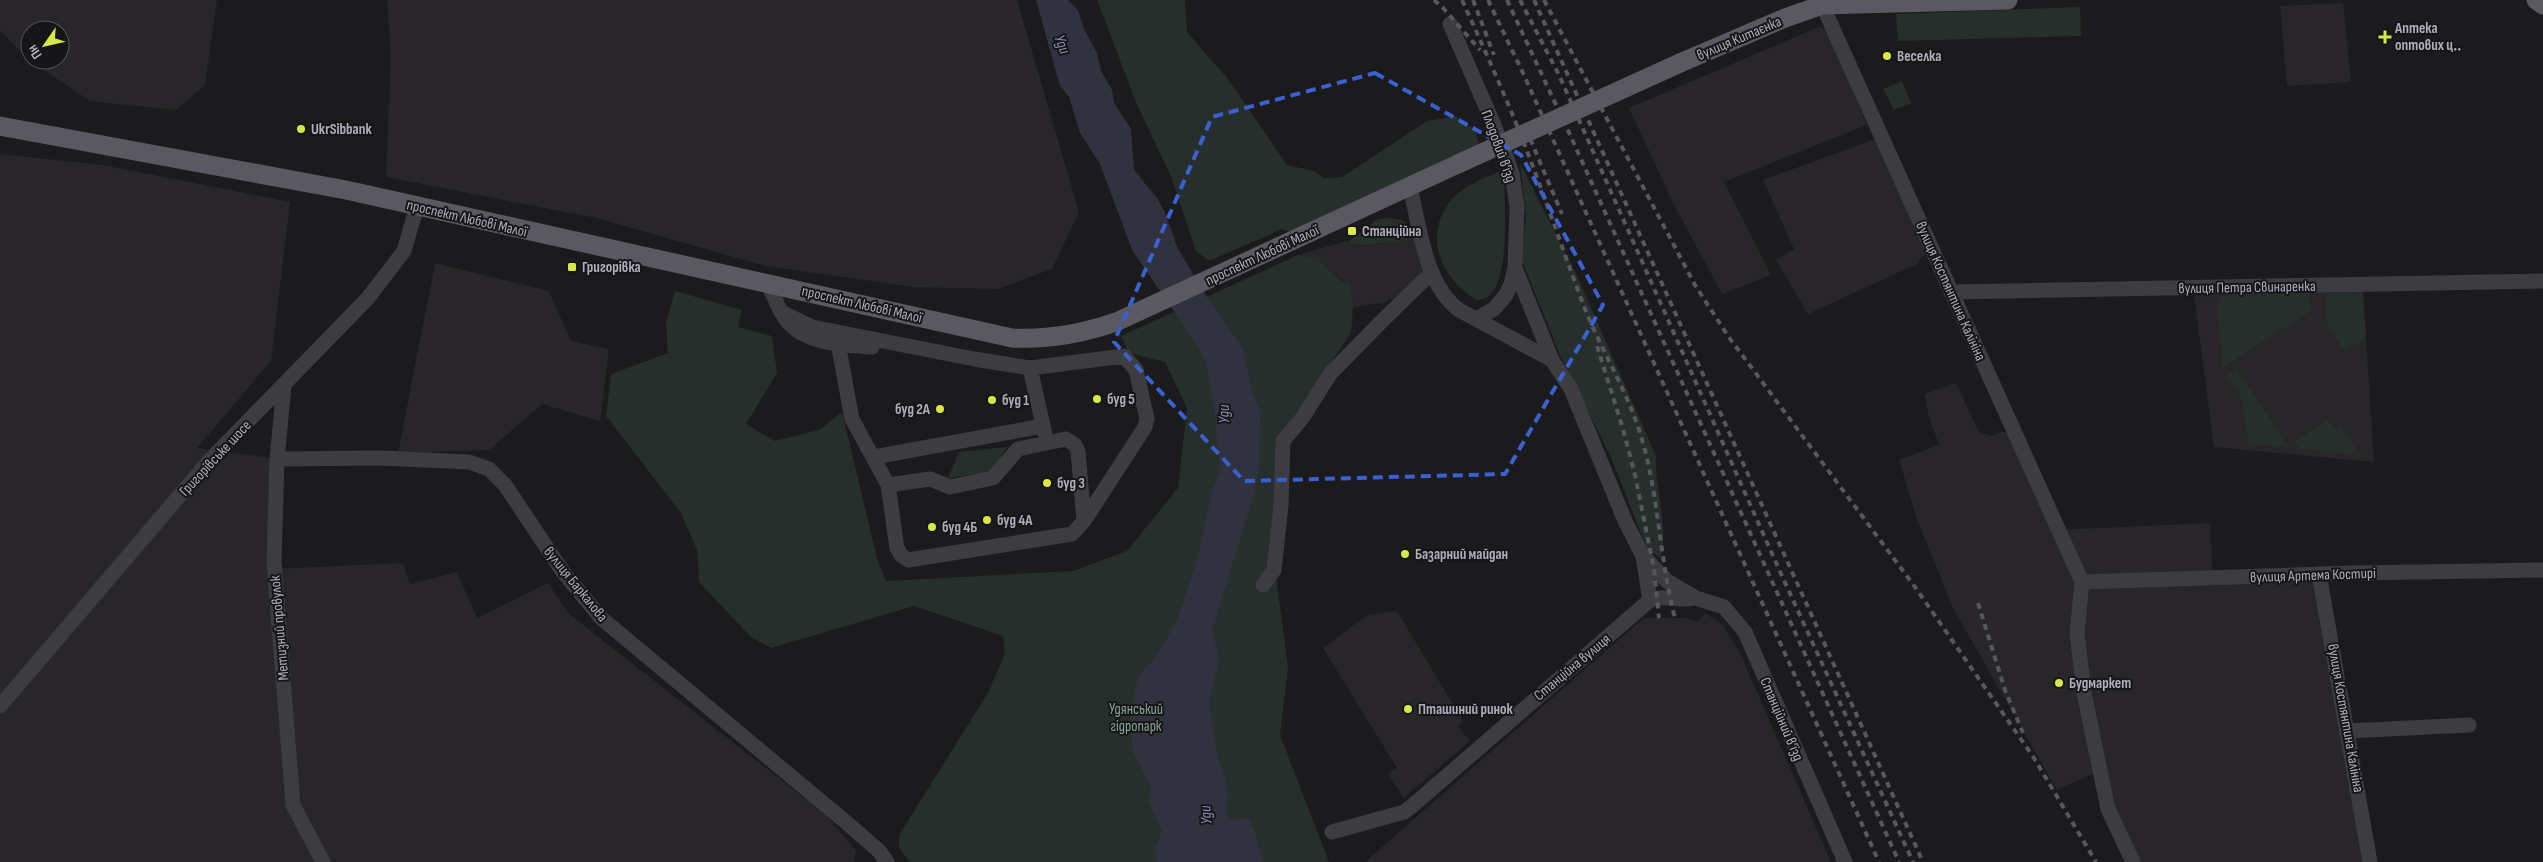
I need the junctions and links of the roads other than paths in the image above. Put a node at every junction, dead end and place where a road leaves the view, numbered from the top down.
1 (2008, 0) edge
2 (2536, 0) edge
3 (1821, 3) edge
4 (2543, 5) edge
5 (1450, 24) dead end
6 (1680, 63) joint
7 (0, 126) edge
8 (1410, 187) junction
9 (416, 206) junction
10 (1515, 268) junction
11 (1433, 274) junction
12 (2543, 281) edge
13 (768, 284) junction
14 (1951, 292) junction
15 (781, 312) junction
16 (1476, 319) junction
17 (838, 343) junction
18 (908, 345) junction
19 (1552, 360) junction
20 (1030, 368) junction
21 (284, 386) junction
22 (1043, 426) junction
23 (1047, 443) junction
24 (874, 457) junction
25 (277, 459) junction
26 (888, 485) junction
27 (1084, 520) junction
28 (1643, 556) junction
29 (2543, 570) edge
30 (2319, 574) junction
31 (2082, 582) junction
32 (1263, 585) dead end
33 (1696, 598) junction
34 (1650, 600) junction
35 (0, 706) edge
36 (2469, 725) dead end
37 (2348, 731) junction
38 (1332, 832) dead end
39 (324, 862) edge
40 (887, 862) edge
41 (1845, 862) edge
42 (2133, 862) edge
43 (2370, 862) edge

1 - 3 main road, вулиця Китаєнка
2 - 4 main road
3 - 6 main road, вулиця Китаєнка
3 - 14 street, вулиця Костянтина Калініна
5 - 10 street, Плодовий в'їзд
6 - 8 main road, проспект Любові Малої, bridge
7 - 9 main road, проспект Любові Малої
8 - 11 street
8 - 13 main road, проспект Любові Малої
9 - 13 main road, проспект Любові Малої
9 - 21 street, Григорівське шосе
10 - 16 street, Плодовий в'їзд
10 - 19 street
11 - 16 street
11 - 32 street
12 - 14 street, вулиця Петра Свинаренка
13 - 15 street
14 - 31 street, вулиця Костянтина Калініна
15 - 17 street
15 - 18 street
16 - 19 street
17 - 18 street
17 - 24 street
18 - 20 street
19 - 28 street
20 - 22 street
20 - 27 street
21 - 25 street, Метизний провулок
21 - 35 street, Григорівське шосе
22 - 23 street
22 - 24 street
23 - 26 street
23 - 27 street
24 - 26 street
25 - 39 street, Метизний провулок
25 - 40 street, вулиця Баркалова
26 - 27 street
28 - 33 street
28 - 34 street
29 - 30 street, вулиця Артема Костирі
30 - 31 street, вулиця Артема Костирі
30 - 37 street, вулиця Костянтина Калініна
31 - 42 street
33 - 34 street
33 - 41 street, Станційний в’їзд
34 - 38 street, Станційна вулиця
36 - 37 street
37 - 43 street, вулиця Костянтина Калініна

